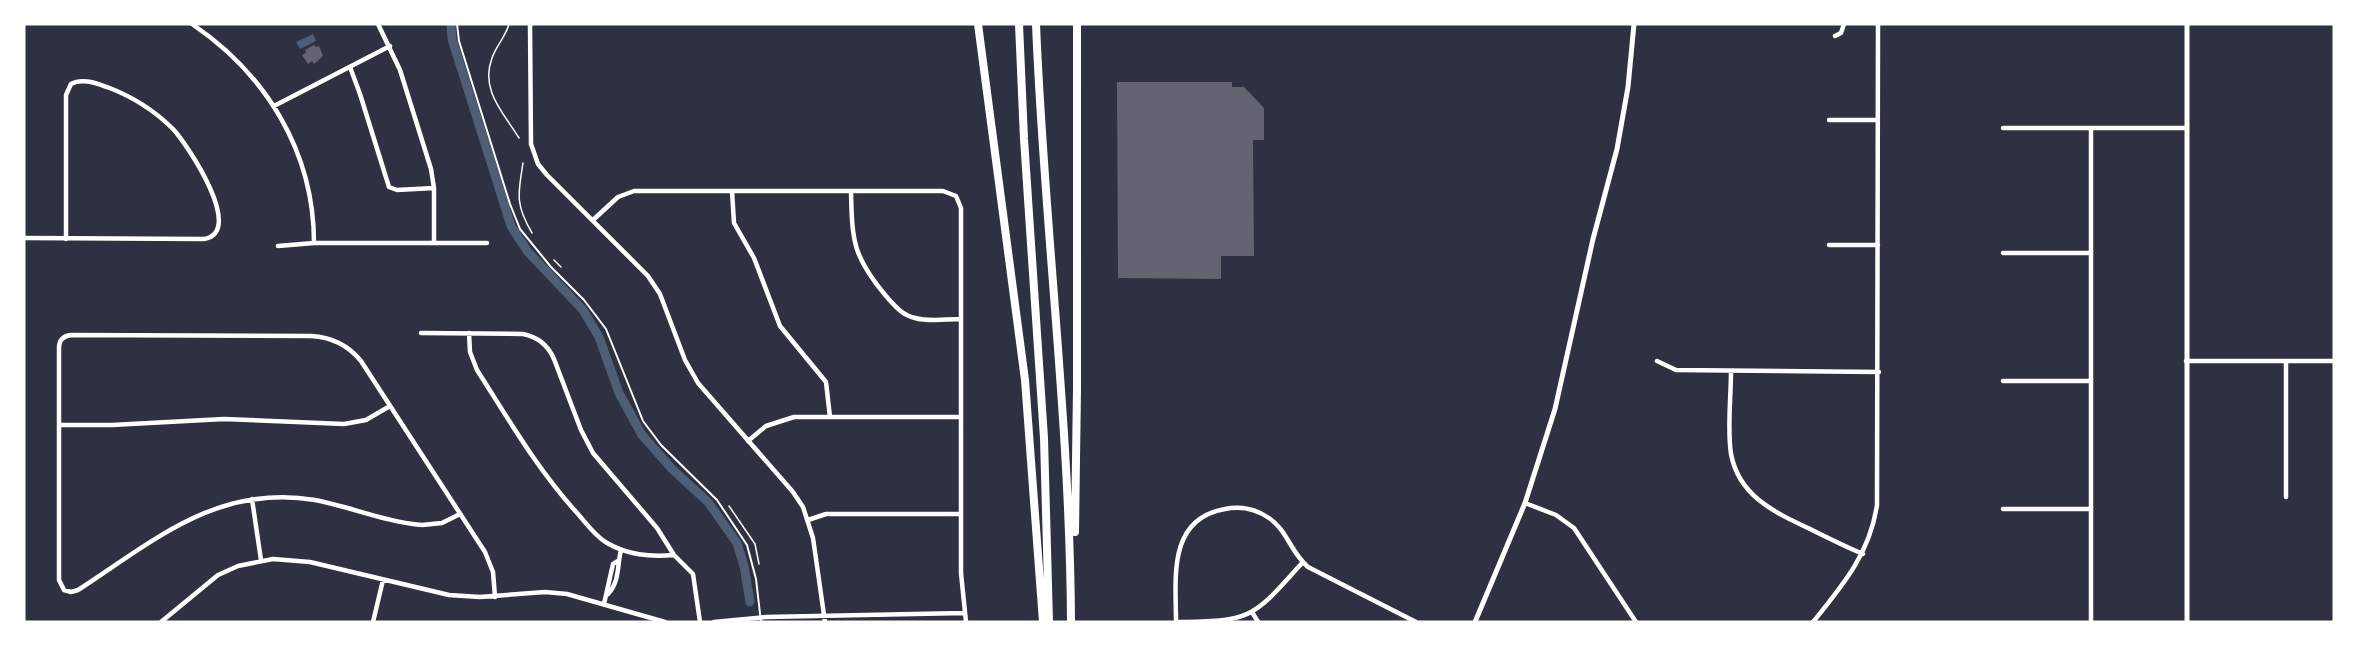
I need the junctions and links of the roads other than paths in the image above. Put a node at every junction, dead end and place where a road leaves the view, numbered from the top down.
1 (192, 24) edge
2 (378, 24) edge
3 (457, 24) edge
4 (530, 24) edge
5 (978, 24) edge
6 (1019, 24) edge
7 (1036, 24) edge
8 (1077, 24) edge
9 (1634, 24) edge
10 (1845, 24) edge
11 (1878, 24) edge
12 (2187, 24) edge
13 (1835, 36) dead end
14 (390, 46) junction
15 (350, 67) junction
16 (274, 106) junction
17 (1829, 120) dead end
18 (1878, 120) junction
19 (2003, 128) dead end
20 (2091, 128) junction
21 (2186, 128) junction
22 (434, 188) junction
23 (732, 191) junction
24 (851, 191) junction
25 (593, 220) junction
26 (24, 238) edge
27 (66, 239) junction
28 (314, 243) junction
29 (434, 243) junction
30 (487, 243) dead end
31 (1878, 244) junction
32 (1829, 245) dead end
33 (278, 246) dead end
34 (2003, 253) dead end
35 (2091, 253) junction
36 (961, 319) junction
37 (421, 333) dead end
38 (469, 333) junction
39 (2186, 361) junction
40 (2286, 361) junction
41 (2334, 361) edge
42 (1657, 362) dead end
43 (1731, 370) junction
44 (1879, 372) junction
45 (2003, 381) dead end
46 (2091, 381) junction
47 (390, 406) junction
48 (830, 417) junction
49 (961, 417) junction
50 (59, 425) junction
51 (748, 441) junction
52 (2286, 497) dead end
53 (252, 499) junction
54 (1526, 503) junction
55 (2003, 509) dead end
56 (2091, 509) junction
57 (460, 514) junction
58 (961, 514) junction
59 (808, 519) junction
60 (621, 550) junction
61 (1863, 554) junction
62 (674, 555) junction
63 (261, 560) junction
64 (1302, 563) junction
65 (383, 580) junction
66 (495, 597) junction
67 (604, 604) junction
68 (1252, 612) junction
69 (964, 613) junction
70 (1400, 614) junction
71 (824, 615) junction
72 (760, 620) edge
73 (161, 622) edge
74 (373, 622) edge
75 (665, 622) edge
76 (700, 622) edge
77 (714, 622) edge
78 (722, 622) edge
79 (825, 622) edge
80 (966, 622) edge
81 (1043, 622) edge
82 (1049, 622) edge
83 (1071, 622) edge
84 (1176, 622) edge
85 (1258, 622) edge
86 (1396, 622) edge
87 (1416, 622) edge
88 (1475, 622) edge
89 (1636, 622) edge
90 (1813, 622) edge
91 (2091, 622) edge
92 (2187, 622) edge

1 - 16 street
2 - 14 street
3 - 72 lane
4 - 25 street
5 - 81 highway
6 - 82 highway
7 - 83 highway
8 - 83 highway
9 - 54 street
10 - 13 street
11 - 18 street
12 - 21 street
14 - 15 street
14 - 22 street
15 - 16 street
15 - 22 street
16 - 28 street
17 - 18 street
18 - 31 street
19 - 20 street
20 - 21 street
20 - 35 street
21 - 39 street
22 - 29 street
23 - 24 street
23 - 25 street
23 - 48 street
24 - 36 street
24 - 36 street
25 - 51 street
26 - 27 street
27 - 27 street
28 - 29 street
28 - 33 street
29 - 30 street
31 - 32 street
31 - 44 street
34 - 35 street
35 - 46 street
36 - 49 street
37 - 38 street
38 - 60 street
38 - 62 street
39 - 40 street
39 - 92 street
40 - 41 street
40 - 52 street
42 - 43 street
43 - 44 street
43 - 61 street
44 - 61 street
45 - 46 street
46 - 56 street
47 - 50 street
47 - 50 street
47 - 57 street
48 - 49 street
48 - 51 street
49 - 58 street
50 - 53 street
51 - 59 street
53 - 57 street
53 - 63 street
54 - 88 street
54 - 89 street
55 - 56 street
56 - 91 street
57 - 66 street
58 - 59 street
58 - 69 street
59 - 71 street
60 - 62 street
60 - 67 street
61 - 90 street
62 - 76 street
63 - 65 street
63 - 73 street
64 - 68 street
64 - 70 street
64 - 84 street
65 - 66 street
65 - 74 street
66 - 67 street
67 - 75 street
68 - 84 street
68 - 85 street
69 - 71 street
69 - 80 street
70 - 86 street
70 - 87 street
71 - 72 street
71 - 79 street
72 - 78 street
77 - 78 street

